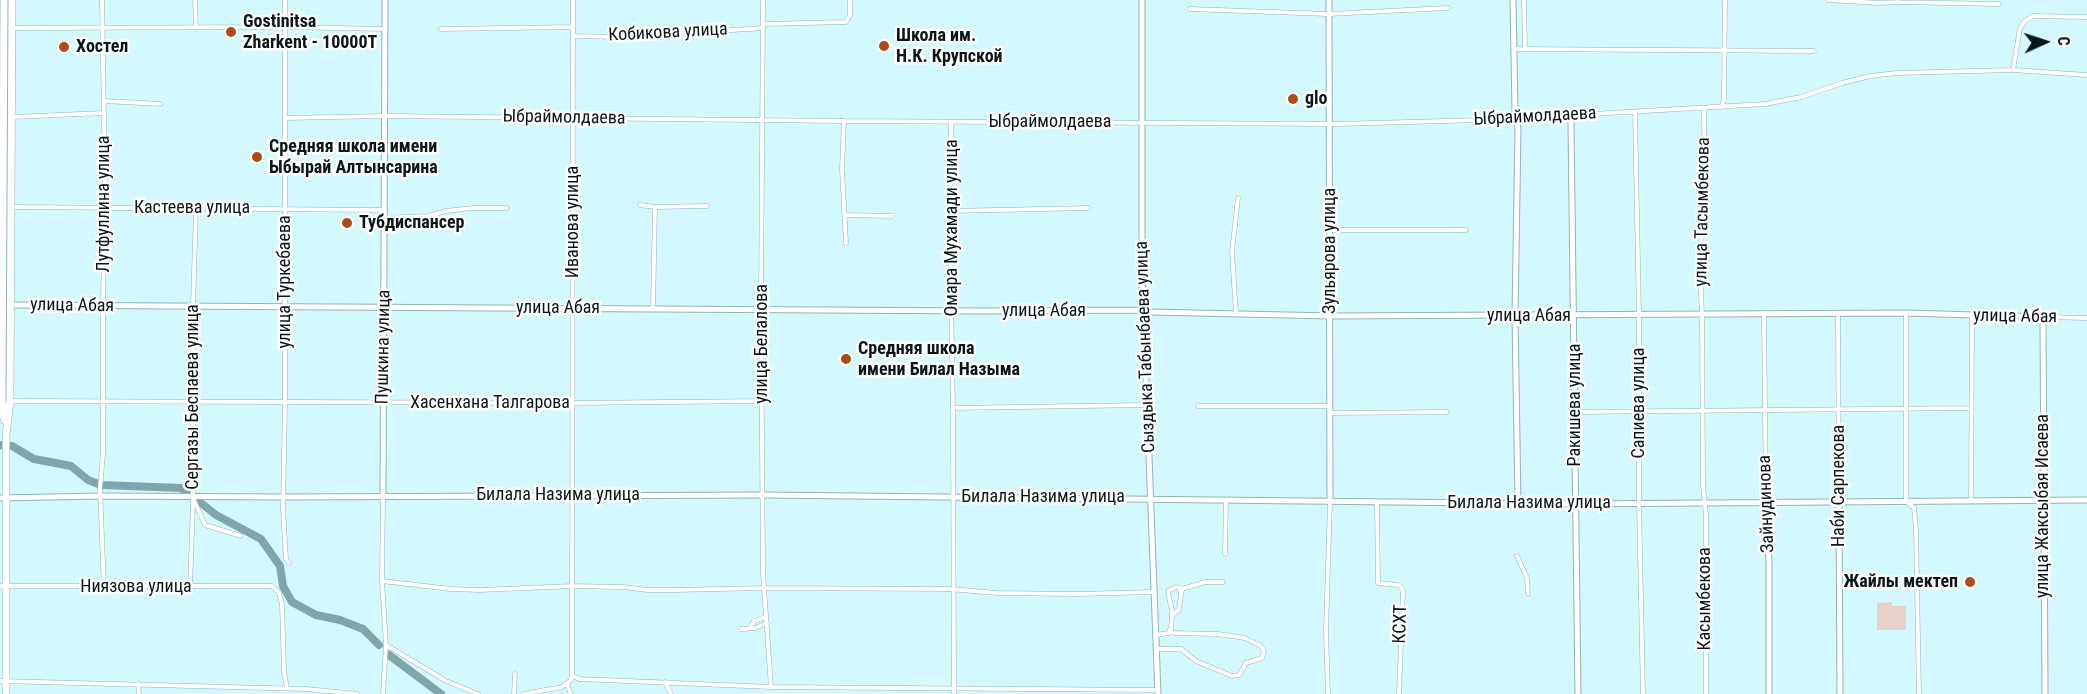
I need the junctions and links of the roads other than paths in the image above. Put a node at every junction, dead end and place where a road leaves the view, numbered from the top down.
1 (4, 0) edge
2 (12, 0) edge
3 (102, 0) edge
4 (195, 0) edge
5 (285, 0) edge
6 (385, 0) edge
7 (573, 0) edge
8 (763, 0) edge
9 (849, 0) edge
10 (1142, 0) edge
11 (1329, 0) edge
12 (1513, 0) edge
13 (1524, 0) edge
14 (1725, 0) edge
15 (1828, 0) edge
16 (1897, 1) edge
17 (1999, 4) dead end
18 (1448, 8) dead end
19 (1190, 9) dead end
20 (1329, 14) junction
21 (2087, 17) edge
22 (763, 26) junction
23 (103, 27) junction
24 (285, 27) junction
25 (573, 27) junction
26 (5, 28) edge
27 (196, 28) junction
28 (385, 29) junction
29 (441, 29) dead end
30 (573, 36) junction
31 (1514, 49) junction
32 (1525, 50) junction
33 (1725, 50) junction
34 (1814, 51) dead end
35 (2013, 70) junction
36 (2087, 75) edge
37 (104, 100) junction
38 (161, 104) dead end
39 (1722, 107) junction
40 (1704, 108) junction
41 (1635, 112) junction
42 (104, 113) junction
43 (384, 116) junction
44 (5, 117) edge
45 (1570, 117) junction
46 (285, 118) junction
47 (573, 118) junction
48 (1517, 119) junction
49 (763, 120) junction
50 (844, 122) junction
51 (951, 122) junction
52 (1143, 122) junction
53 (1330, 123) junction
54 (1238, 198) dead end
55 (640, 205) dead end
56 (707, 206) dead end
57 (4, 207) edge
58 (196, 207) junction
59 (655, 207) junction
60 (104, 208) junction
61 (507, 208) dead end
62 (1088, 208) dead end
63 (285, 209) junction
64 (385, 210) junction
65 (950, 211) junction
66 (845, 215) junction
67 (892, 216) dead end
68 (385, 218) junction
69 (1329, 230) junction
70 (1466, 230) dead end
71 (846, 243) dead end
72 (4, 305) edge
73 (103, 306) junction
74 (193, 307) junction
75 (285, 307) junction
76 (384, 308) junction
77 (573, 308) junction
78 (653, 308) junction
79 (761, 308) junction
80 (1144, 310) junction
81 (952, 311) junction
82 (1906, 313) junction
83 (1236, 314) junction
84 (1838, 314) junction
85 (1702, 315) junction
86 (1764, 315) junction
87 (1330, 316) junction
88 (1515, 316) junction
89 (1575, 316) junction
90 (1639, 316) junction
91 (1972, 316) junction
92 (2043, 317) junction
93 (2087, 318) edge
94 (6, 400) junction
95 (103, 401) junction
96 (762, 401) junction
97 (194, 402) junction
98 (285, 402) junction
99 (383, 402) junction
100 (572, 403) junction
101 (1147, 405) junction
102 (1198, 406) dead end
103 (1331, 406) junction
104 (953, 408) junction
105 (1906, 408) junction
106 (1972, 408) junction
107 (1765, 409) junction
108 (1838, 409) junction
109 (1703, 410) junction
110 (1447, 412) dead end
111 (1575, 412) junction
112 (1639, 412) junction
113 (1330, 413) junction
114 (101, 492) junction
115 (572, 495) junction
116 (764, 495) junction
117 (383, 496) junction
118 (284, 497) junction
119 (953, 497) junction
120 (193, 498) junction
121 (1152, 498) junction
122 (3, 499) edge
123 (1226, 499) junction
124 (2043, 500) junction
125 (2087, 500) edge
126 (1839, 501) junction
127 (1906, 501) junction
128 (1971, 501) junction
129 (1330, 502) junction
130 (1377, 502) junction
131 (1766, 502) junction
132 (1518, 503) junction
133 (1639, 503) junction
134 (1575, 504) junction
135 (1705, 504) junction
136 (241, 536) dead end
137 (1225, 554) dead end
138 (1517, 556) dead end
139 (289, 563) dead end
140 (382, 581) junction
141 (1222, 582) dead end
142 (3, 586) edge
143 (573, 586) junction
144 (190, 587) junction
145 (104, 588) junction
146 (764, 588) junction
147 (954, 590) junction
148 (1155, 592) junction
149 (1181, 594) junction
150 (1528, 594) dead end
151 (766, 617) junction
152 (1171, 617) junction
153 (767, 623) junction
154 (750, 628) junction
155 (741, 629) dead end
156 (1156, 635) junction
157 (386, 645) junction
158 (1157, 649) junction
159 (514, 674) dead end
160 (572, 674) junction
161 (3, 682) edge
162 (665, 682) junction
163 (138, 684) junction
164 (567, 684) junction
165 (771, 687) junction
166 (287, 688) junction
167 (296, 688) junction
168 (954, 692) edge
169 (1158, 692) edge
170 (6, 694) edge
171 (139, 694) edge
172 (297, 694) edge
173 (357, 694) edge
174 (383, 694) edge
175 (478, 694) edge
176 (514, 694) edge
177 (524, 694) edge
178 (571, 694) edge
179 (670, 694) edge
180 (1328, 694) edge
181 (1399, 694) edge
182 (1578, 694) edge
183 (1643, 694) edge
184 (1706, 694) edge
185 (1769, 694) edge
186 (1840, 694) edge
187 (1919, 694) edge
188 (2045, 694) edge

1 - 26 highway
2 - 26 highway
3 - 23 street, Лутфуллина улица
4 - 27 street
5 - 24 street, улица Туркебаева
6 - 28 street, Пушкина улица
7 - 25 street, Иванова улица
8 - 22 street, улица Белалова
9 - 22 street, Кобикова улица
10 - 52 street, Сыздыка Табынбаева улица
11 - 20 street, Зульярова улица
12 - 31 street
13 - 32 street
14 - 33 street
15 - 16 street
16 - 17 street
18 - 20 street
19 - 20 street
20 - 53 street, Зульярова улица
21 - 35 street
22 - 30 street, Кобикова улица
22 - 49 street, улица Белалова
23 - 26 street
23 - 27 street
23 - 37 street, Лутфуллина улица
24 - 27 street
24 - 28 street
24 - 46 street, улица Туркебаева
25 - 29 street
25 - 30 street, Иванова улица
26 - 44 highway
28 - 43 street, Пушкина улица
30 - 47 street, Иванова улица
31 - 32 street
31 - 48 street
32 - 33 street
33 - 34 street
33 - 39 street
35 - 36 street, Ыбраймолдаева
35 - 39 street, Ыбраймолдаева
37 - 38 street
37 - 42 street, Лутфуллина улица
39 - 40 street, Ыбраймолдаева
40 - 41 street, Ыбраймолдаева
40 - 85 street, улица Тасымбекова
41 - 45 street, Ыбраймолдаева
41 - 90 street, Сапиева улица
42 - 44 street
42 - 60 street, Лутфуллина улица
43 - 46 street, Ыбраймолдаева
43 - 47 street, Ыбраймолдаева
43 - 64 street, Пушкина улица
44 - 57 highway
45 - 48 street, Ыбраймолдаева
45 - 89 street, Ракишева улица
46 - 63 street, улица Туркебаева
47 - 49 street, Ыбраймолдаева
47 - 77 street, Иванова улица
48 - 53 street, Ыбраймолдаева
48 - 88 street
49 - 50 street, Ыбраймолдаева
49 - 79 street, улица Белалова
50 - 51 street, Ыбраймолдаева
50 - 66 street
51 - 52 street, Ыбраймолдаева
51 - 65 street, Омара Мухамади улица
52 - 53 street, Ыбраймолдаева
52 - 80 street, Сыздыка Табынбаева улица
53 - 69 street, Зульярова улица
54 - 83 street
55 - 59 street
56 - 59 street
57 - 60 street, Кастеева улица
57 - 72 highway
58 - 60 street, Кастеева улица
58 - 63 street, Кастеева улица
58 - 74 street, Сергазы Беспаева улица
59 - 78 street
60 - 73 street, Лутфуллина улица
61 - 68 street
62 - 65 street
63 - 64 street, Кастеева улица
63 - 75 street, улица Туркебаева
64 - 68 street, Пушкина улица
65 - 81 street, Омара Мухамади улица
66 - 67 street
66 - 71 street
68 - 76 street, Пушкина улица
69 - 70 street
69 - 87 street, Зульярова улица
72 - 73 street, улица Абая
72 - 94 highway
73 - 74 street, улица Абая
73 - 95 street, Лутфуллина улица
74 - 75 street, улица Абая
74 - 97 street, Сергазы Беспаева улица
75 - 76 street, улица Абая
75 - 98 street, улица Туркебаева
76 - 77 street, улица Абая
76 - 99 street, Пушкина улица
77 - 78 street, улица Абая
77 - 100 street, Иванова улица
78 - 79 street, улица Абая
79 - 81 street, улица Абая
79 - 96 street, улица Белалова
80 - 81 street, улица Абая
80 - 83 street, улица Абая
80 - 101 street, Сыздыка Табынбаева улица
81 - 104 street, Омара Мухамади улица
82 - 84 street, улица Абая
82 - 91 street, улица Абая
82 - 105 street
83 - 87 street, улица Абая
84 - 86 street, улица Абая
84 - 108 street, Наби Сарпекова
85 - 86 street, улица Абая
85 - 90 street, улица Абая
85 - 109 street, улица Тасымбекова
86 - 107 street, Зайнудинова
87 - 88 street, улица Абая
87 - 103 street, Зульярова улица
88 - 89 street, улица Абая
88 - 132 street
89 - 90 street, улица Абая
89 - 111 street, Ракишева улица
90 - 112 street, Сапиева улица
91 - 92 street, улица Абая
91 - 106 street
92 - 93 street, улица Абая
92 - 124 street, улица Жаксыбая Исаева
94 - 95 street, Хасенхана Талгарова
94 - 122 highway
95 - 97 street, Хасенхана Талгарова
95 - 114 street, Лутфуллина улица
96 - 100 street, Хасенхана Талгарова
96 - 116 street, улица Белалова
97 - 98 street, Хасенхана Талгарова
97 - 120 street, Сергазы Беспаева улица
98 - 99 street, Хасенхана Талгарова
98 - 118 street, улица Туркебаева
99 - 100 street, Хасенхана Талгарова
99 - 117 street, Пушкина улица
100 - 115 street, Иванова улица
101 - 104 street
101 - 121 street, Сыздыка Табынбаева улица
102 - 103 street
103 - 113 street, Зульярова улица
104 - 119 street, Омара Мухамади улица
105 - 106 street
105 - 108 street
105 - 127 street
106 - 128 street
107 - 108 street
107 - 109 street
107 - 131 street, Зайнудинова
108 - 126 street, Наби Сарпекова
109 - 112 street
109 - 135 street, Касымбекова
110 - 113 street
111 - 112 street
111 - 134 street, Ракишева улица
112 - 133 street, Сапиева улица
113 - 129 street, Зульярова улица
114 - 120 street, Билала Назима улица
114 - 122 street, Билала Назима улица
114 - 145 street, Лутфуллина улица
115 - 116 street, Билала Назима улица
115 - 117 street, Билала Назима улица
115 - 143 street, Иванова улица
116 - 119 street, Билала Назима улица
116 - 146 street, улица Белалова
117 - 118 street, Билала Назима улица
117 - 140 street, Пушкина улица
118 - 120 street, Билала Назима улица
118 - 139 street, улица Туркебаева
119 - 121 street, Билала Назима улица
119 - 147 street, Омара Мухамади улица
120 - 136 street
120 - 144 street, Сергазы Беспаева улица
121 - 123 street, Билала Назима улица
121 - 148 street, Сыздыка Табынбаева улица
122 - 142 highway
123 - 129 street, Билала Назима улица
123 - 137 street
124 - 125 street, Билала Назима улица
124 - 128 street, Билала Назима улица
124 - 188 street, улица Жаксыбая Исаева
126 - 127 street, Билала Назима улица
126 - 131 street, Билала Назима улица
126 - 186 street, Наби Сарпекова
127 - 128 street, Билала Назима улица
127 - 187 street
129 - 130 street, Билала Назима улица
129 - 180 street
130 - 132 street, Билала Назима улица
130 - 181 street, КСХТ
131 - 135 street, Билала Назима улица
131 - 185 street, Зайнудинова
132 - 134 street, Билала Назима улица
133 - 134 street, Билала Назима улица
133 - 135 street, Билала Назима улица
133 - 183 street, Сапиева улица
134 - 182 street, Ракишева улица
135 - 184 street, Касымбекова
138 - 150 street
140 - 143 street
140 - 157 street, Пушкина улица
141 - 149 street
142 - 145 street, Ниязова улица
142 - 161 highway
143 - 146 street
143 - 160 street, Иванова улица
144 - 145 street, Ниязова улица
144 - 166 street, Ниязова улица
146 - 147 street
146 - 151 street, улица Белалова
147 - 148 street
147 - 168 street, Омара Мухамади улица
148 - 156 street, Сыздыка Табынбаева улица
149 - 152 street
149 - 152 street
151 - 153 street, улица Белалова
151 - 154 street
152 - 156 street
152 - 158 street
153 - 154 street
153 - 165 street, улица Белалова
154 - 155 street
156 - 158 street, Сыздыка Табынбаева улица
157 - 174 street, Пушкина улица
157 - 175 street
158 - 169 street, Сыздыка Табынбаева улица
159 - 176 street
160 - 162 street
160 - 164 street, Иванова улица
161 - 163 street
161 - 170 highway
162 - 165 street
162 - 179 street
163 - 166 street
163 - 171 street
164 - 177 street
164 - 178 street
165 - 168 street
166 - 167 street
167 - 172 street
167 - 173 street
168 - 169 street

